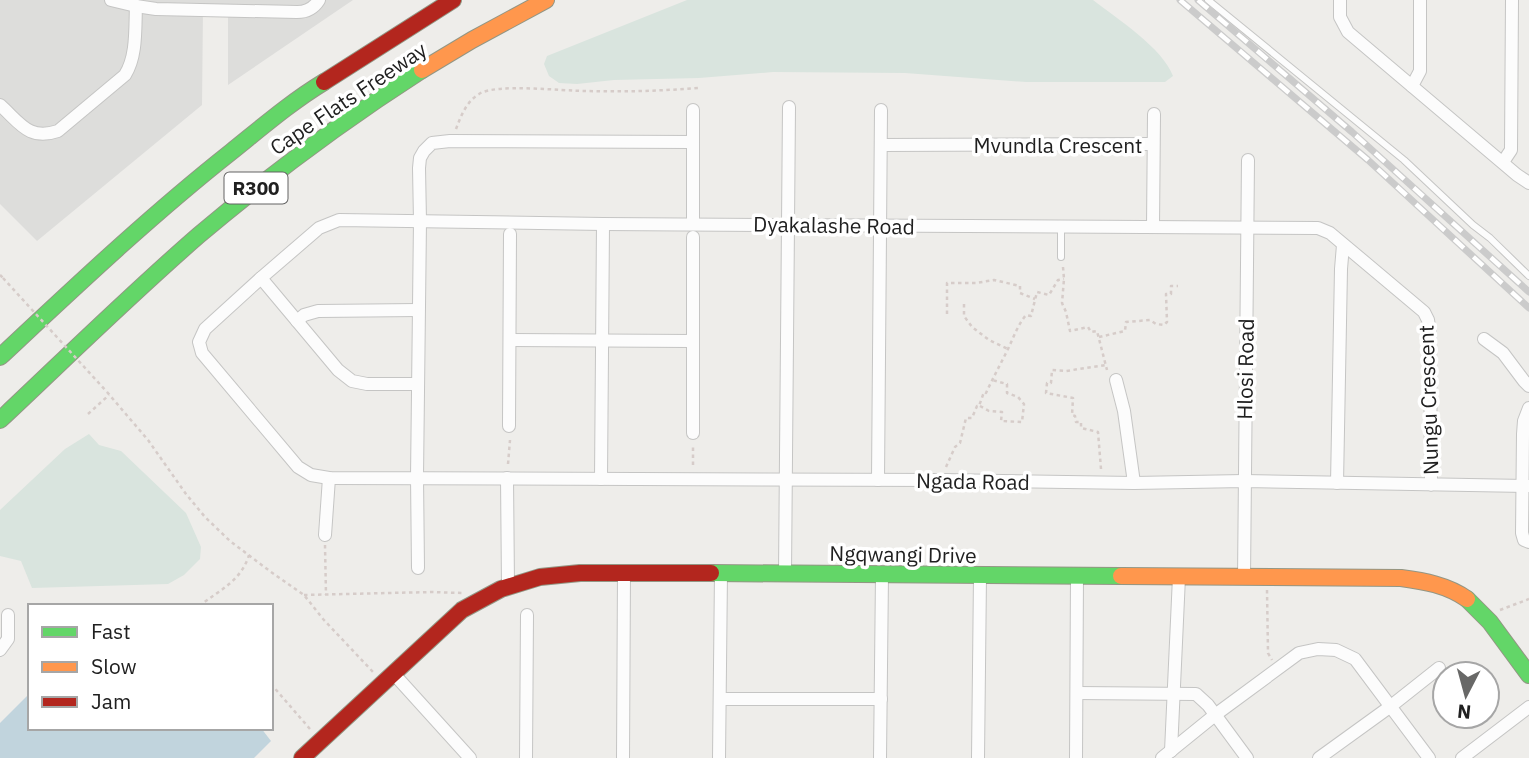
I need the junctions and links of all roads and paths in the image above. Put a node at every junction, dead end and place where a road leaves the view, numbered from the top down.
1 (111, 0) edge
2 (319, 0) edge
3 (453, 0) edge
4 (546, 0) edge
5 (1208, 0) edge
6 (1339, 0) edge
7 (1420, 0) edge
8 (1512, 0) edge
9 (215, 5) edge
10 (136, 6) junction
11 (1412, 86) junction
12 (698, 88) dead end
13 (0, 105) edge
14 (789, 107) dead end
15 (693, 110) dead end
16 (881, 110) dead end
17 (1154, 114) dead end
18 (450, 141) junction
19 (693, 142) junction
20 (1153, 144) junction
21 (881, 145) junction
22 (1248, 160) dead end
23 (1503, 162) junction
24 (1529, 183) edge
25 (420, 220) junction
26 (603, 224) junction
27 (788, 225) junction
28 (881, 226) junction
29 (1061, 227) junction
30 (1153, 227) junction
31 (1247, 228) junction
32 (693, 230) junction
33 (510, 234) dead end
34 (1343, 245) junction
35 (1061, 257) joint
36 (1529, 276) edge
37 (1, 277) edge
38 (261, 278) junction
39 (1064, 279) junction
40 (1178, 286) dead end
41 (1035, 299) junction
42 (964, 304) dead end
43 (418, 310) junction
44 (947, 314) dead end
45 (297, 321) junction
46 (1099, 337) junction
47 (1484, 339) dead end
48 (510, 340) junction
49 (601, 340) junction
50 (692, 341) junction
51 (1008, 349) junction
52 (0, 357) edge
53 (1106, 365) junction
54 (992, 380) junction
55 (1116, 380) joint
56 (418, 384) junction
57 (1529, 386) edge
58 (108, 393) junction
59 (979, 406) junction
60 (1529, 408) edge
61 (88, 414) dead end
62 (0, 419) edge
63 (509, 426) joint
64 (693, 433) joint
65 (417, 477) junction
66 (328, 478) junction
67 (507, 478) junction
68 (601, 479) junction
69 (692, 479) junction
70 (786, 480) junction
71 (878, 480) junction
72 (943, 480) junction
73 (1244, 481) junction
74 (1102, 482) junction
75 (1134, 483) junction
76 (1336, 483) junction
77 (1430, 485) junction
78 (1526, 486) edge
79 (325, 535) joint
80 (1529, 542) edge
81 (249, 555) junction
82 (418, 568) dead end
83 (624, 572) junction
84 (721, 573) junction
85 (785, 574) junction
86 (882, 575) junction
87 (980, 576) junction
88 (1077, 576) junction
89 (1179, 577) junction
90 (1244, 578) junction
91 (508, 585) junction
92 (1267, 587) dead end
93 (304, 595) junction
94 (326, 595) junction
95 (469, 595) dead end
96 (1529, 599) edge
97 (203, 604) edge
98 (1495, 613) dead end
99 (8, 615) dead end
100 (527, 615) dead end
101 (0, 650) edge
102 (1278, 669) junction
103 (385, 674) junction
104 (1431, 674) edge
105 (1529, 675) edge
106 (273, 686) edge
107 (1077, 693) junction
108 (1173, 694) junction
109 (720, 699) junction
110 (881, 699) junction
111 (1391, 706) junction
112 (1529, 707) edge
113 (1216, 715) junction
114 (314, 734) dead end
115 (1166, 754) edge
116 (302, 758) edge
117 (470, 758) edge
118 (526, 758) edge
119 (623, 758) edge
120 (719, 758) edge
121 (880, 758) edge
122 (978, 758) edge
123 (1076, 758) edge
124 (1247, 758) edge
125 (1318, 758) edge
126 (1429, 758) edge
127 (1462, 758) edge

1 - 10 street
2 - 9 street
3 - 52 main road, Cape Flats Freeway / R300
4 - 62 main road, Cape Flats Freeway / R300
5 - 36 lane
6 - 11 street
7 - 11 street
8 - 23 street
9 - 10 street
10 - 13 street
11 - 23 street
12 - 18 path
14 - 27 street
15 - 19 street
16 - 21 street
17 - 20 street
18 - 19 street
18 - 25 street
19 - 32 street
20 - 21 street, Mvundla Crescent
20 - 30 street, Mvundla Crescent
21 - 28 street
22 - 31 street, Hlosi Road
23 - 24 street
25 - 26 street, Dyakalashe Road
25 - 38 street, Dyakalashe Road
25 - 43 street
26 - 32 street, Dyakalashe Road
26 - 49 street
27 - 28 street, Dyakalashe Road
27 - 32 street, Dyakalashe Road
27 - 70 street
28 - 29 street, Dyakalashe Road
28 - 71 street
29 - 30 street, Dyakalashe Road
29 - 35 lane
30 - 31 street, Dyakalashe Road
31 - 34 street, Nungu Crescent
31 - 73 street, Hlosi Road
32 - 50 street
33 - 48 street
34 - 76 street
34 - 77 street, Nungu Crescent
35 - 39 path
37 - 58 path, bridge
38 - 45 street
38 - 66 street, Dyakalashe Road
39 - 41 path
39 - 46 path
40 - 46 path
41 - 44 path
41 - 51 path
42 - 51 path
43 - 45 street
43 - 56 street
45 - 56 street
46 - 53 path
47 - 57 street
48 - 49 street
48 - 63 street
49 - 50 street
49 - 68 street
50 - 64 street
51 - 54 path
53 - 55 path
53 - 74 path
54 - 59 path
54 - 59 path
55 - 75 street
56 - 65 street
58 - 61 path
58 - 81 path
59 - 72 path
60 - 78 street
63 - 67 path
64 - 69 path
65 - 66 street, Ngada Road
65 - 67 street, Ngada Road
65 - 82 street
66 - 79 street
67 - 68 street, Ngada Road
67 - 91 street
68 - 69 street, Ngada Road
69 - 70 street, Ngada Road
70 - 71 street, Ngada Road
70 - 85 street
71 - 72 street, Ngada Road
72 - 74 street, Ngada Road
73 - 75 street, Ngada Road
73 - 76 street, Ngada Road
73 - 90 street, Hlosi Road
74 - 75 street, Ngada Road
76 - 77 street, Ngada Road
77 - 78 street, Ngada Road
78 - 80 street
79 - 94 path
81 - 93 path
81 - 97 path
83 - 84 main road, Ngqwangi Drive
83 - 91 main road, Ngqwangi Drive
83 - 119 street
84 - 85 main road, Ngqwangi Drive
84 - 109 street
85 - 86 main road, Ngqwangi Drive
86 - 87 main road, Ngqwangi Drive
86 - 110 street
87 - 88 main road, Ngqwangi Drive
87 - 122 street
88 - 89 main road, Ngqwangi Drive
88 - 107 street
89 - 90 main road, Ngqwangi Drive
89 - 108 street
90 - 105 main road, Ngqwangi Drive
91 - 103 main road, Ngqwangi Drive
92 - 102 path
93 - 94 path
93 - 103 path
94 - 95 path
96 - 98 path
99 - 101 street
100 - 118 street
102 - 111 street
102 - 113 street
103 - 116 main road, Ngqwangi Drive
103 - 117 street
104 - 111 street
106 - 114 path
107 - 108 street
107 - 123 street
108 - 113 street
108 - 115 street
109 - 110 street
109 - 120 street
110 - 121 street
111 - 125 street
111 - 126 street
112 - 127 street
113 - 115 street
113 - 124 street

